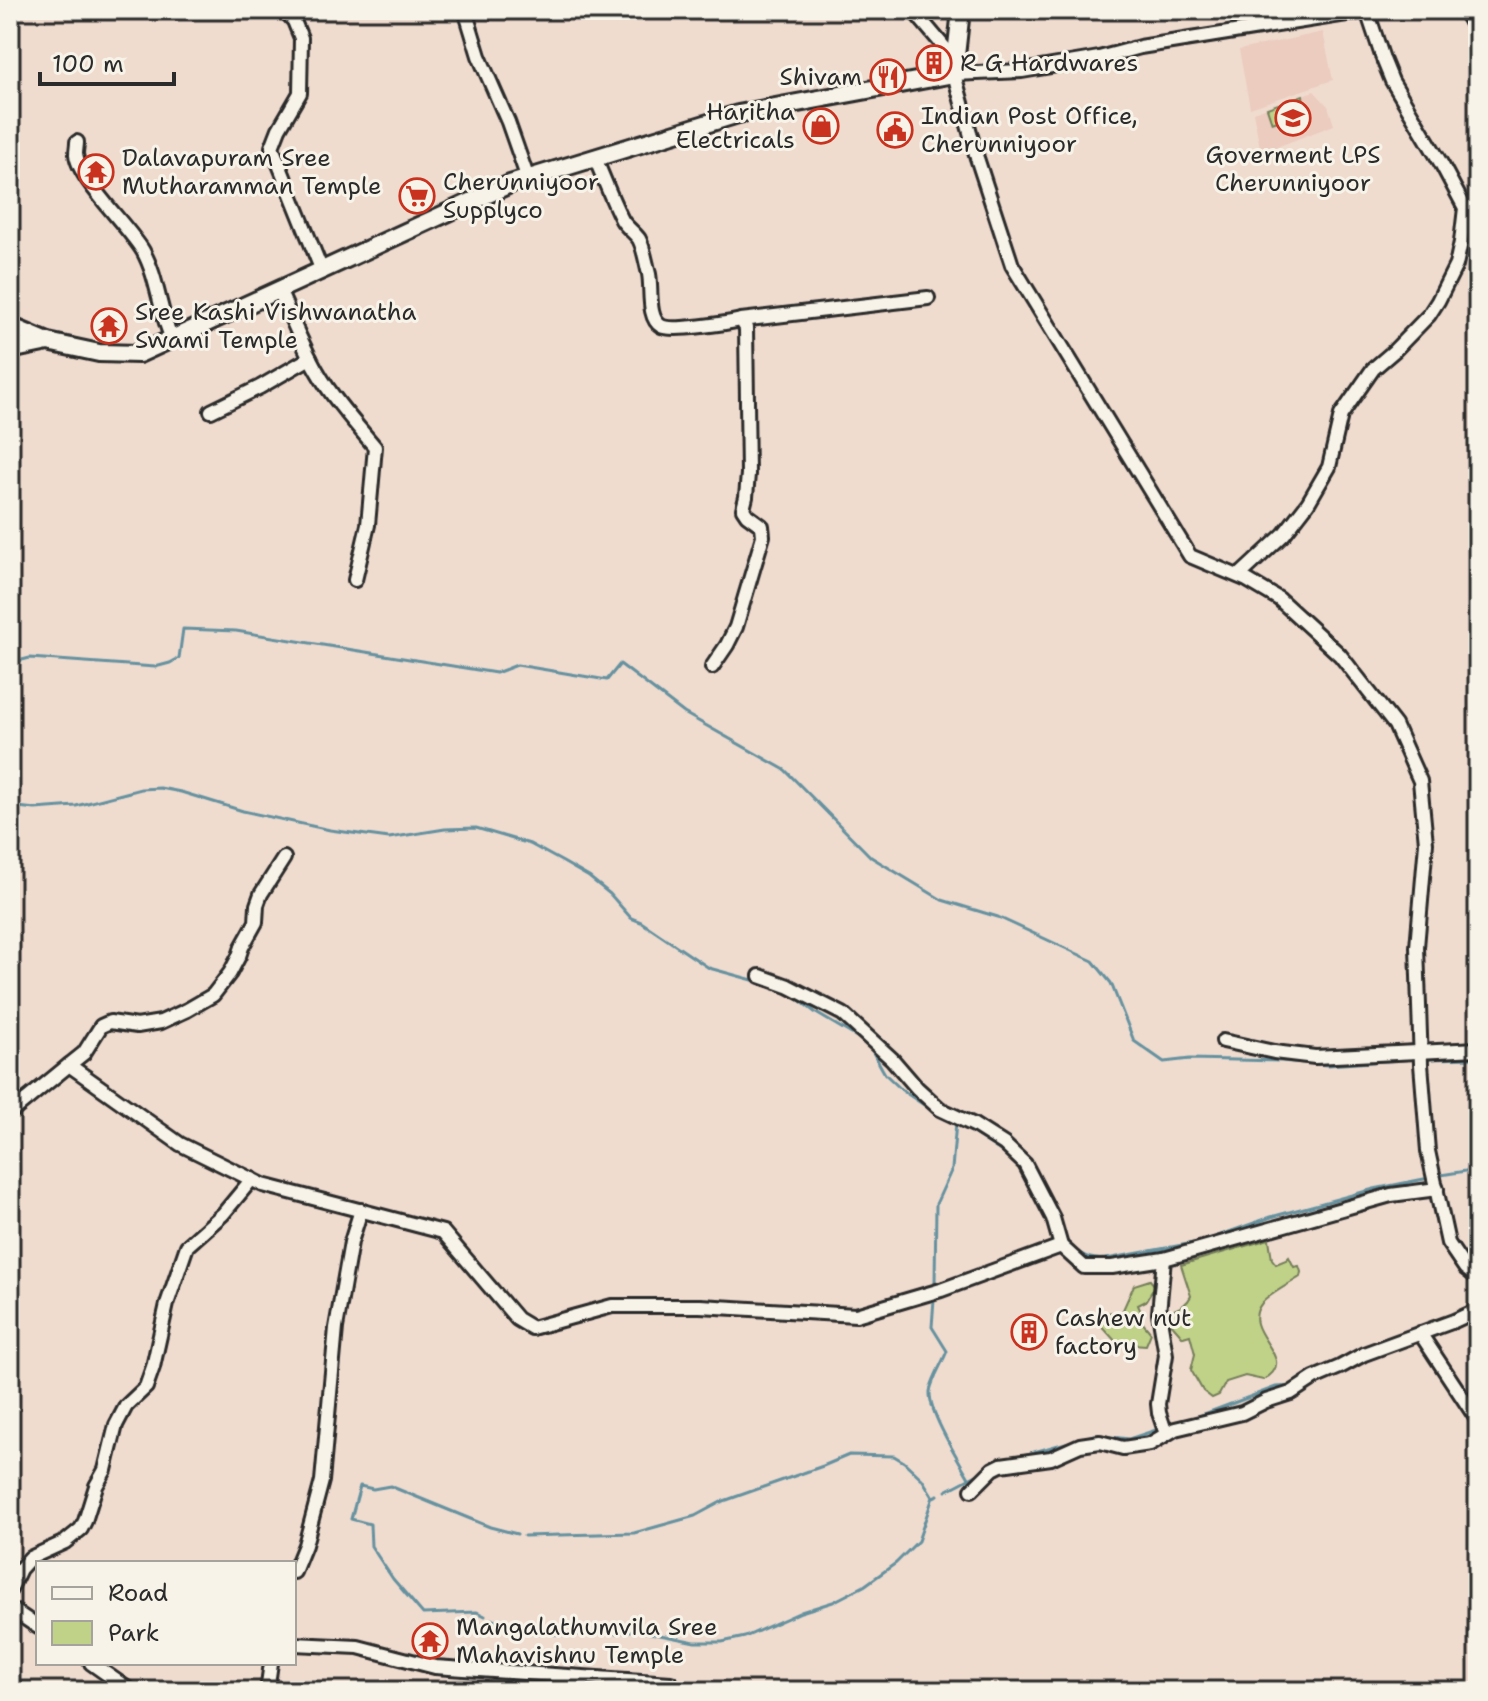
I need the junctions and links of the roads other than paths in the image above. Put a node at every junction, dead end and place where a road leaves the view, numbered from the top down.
1 (284, 10) edge
2 (465, 10) edge
3 (913, 10) edge
4 (961, 10) edge
5 (1370, 10) edge
6 (1464, 10) edge
7 (1478, 34) edge
8 (955, 68) junction
9 (77, 142) dead end
10 (595, 158) junction
11 (528, 179) junction
12 (322, 271) junction
13 (279, 290) junction
14 (928, 298) dead end
15 (741, 320) junction
16 (10, 326) edge
17 (172, 339) junction
18 (48, 342) junction
19 (10, 350) edge
20 (310, 358) junction
21 (211, 411) dead end
22 (1239, 576) junction
23 (355, 580) dead end
24 (712, 667) dead end
25 (284, 858) dead end
26 (760, 976) dead end
27 (1223, 1041) dead end
28 (1478, 1049) edge
29 (1420, 1051) junction
30 (69, 1065) junction
31 (10, 1109) edge
32 (252, 1179) junction
33 (1437, 1189) junction
34 (361, 1210) junction
35 (1061, 1246) junction
36 (1164, 1259) junction
37 (1478, 1278) edge
38 (1478, 1310) edge
39 (1420, 1333) junction
40 (1478, 1421) edge
41 (1166, 1434) junction
42 (972, 1490) dead end
43 (296, 1567) edge
44 (10, 1590) edge
45 (10, 1608) edge
46 (36, 1626) edge
47 (296, 1644) edge
48 (94, 1665) edge
49 (271, 1665) edge
50 (671, 1683) dead end
51 (131, 1691) edge
52 (267, 1691) edge

1 - 12 street
2 - 11 street
3 - 8 street
4 - 8 main road
5 - 8 street
5 - 22 street
6 - 7 street
8 - 10 main road
8 - 22 street
9 - 17 street
10 - 11 main road
10 - 15 street
11 - 12 main road
12 - 13 main road
13 - 17 main road
13 - 20 street
14 - 15 street
15 - 24 street
16 - 18 main road
17 - 18 main road
18 - 19 main road
20 - 21 street
20 - 23 street
22 - 29 street
25 - 30 street
26 - 35 street
27 - 29 street
28 - 29 street
29 - 33 street
30 - 31 street
30 - 32 street
32 - 34 street
32 - 44 street
33 - 36 street
33 - 37 street
34 - 35 street
34 - 43 street
35 - 36 street
36 - 41 street
38 - 39 street
39 - 40 street
39 - 41 street
41 - 42 street
45 - 46 street
47 - 50 street
48 - 51 street
49 - 52 street

